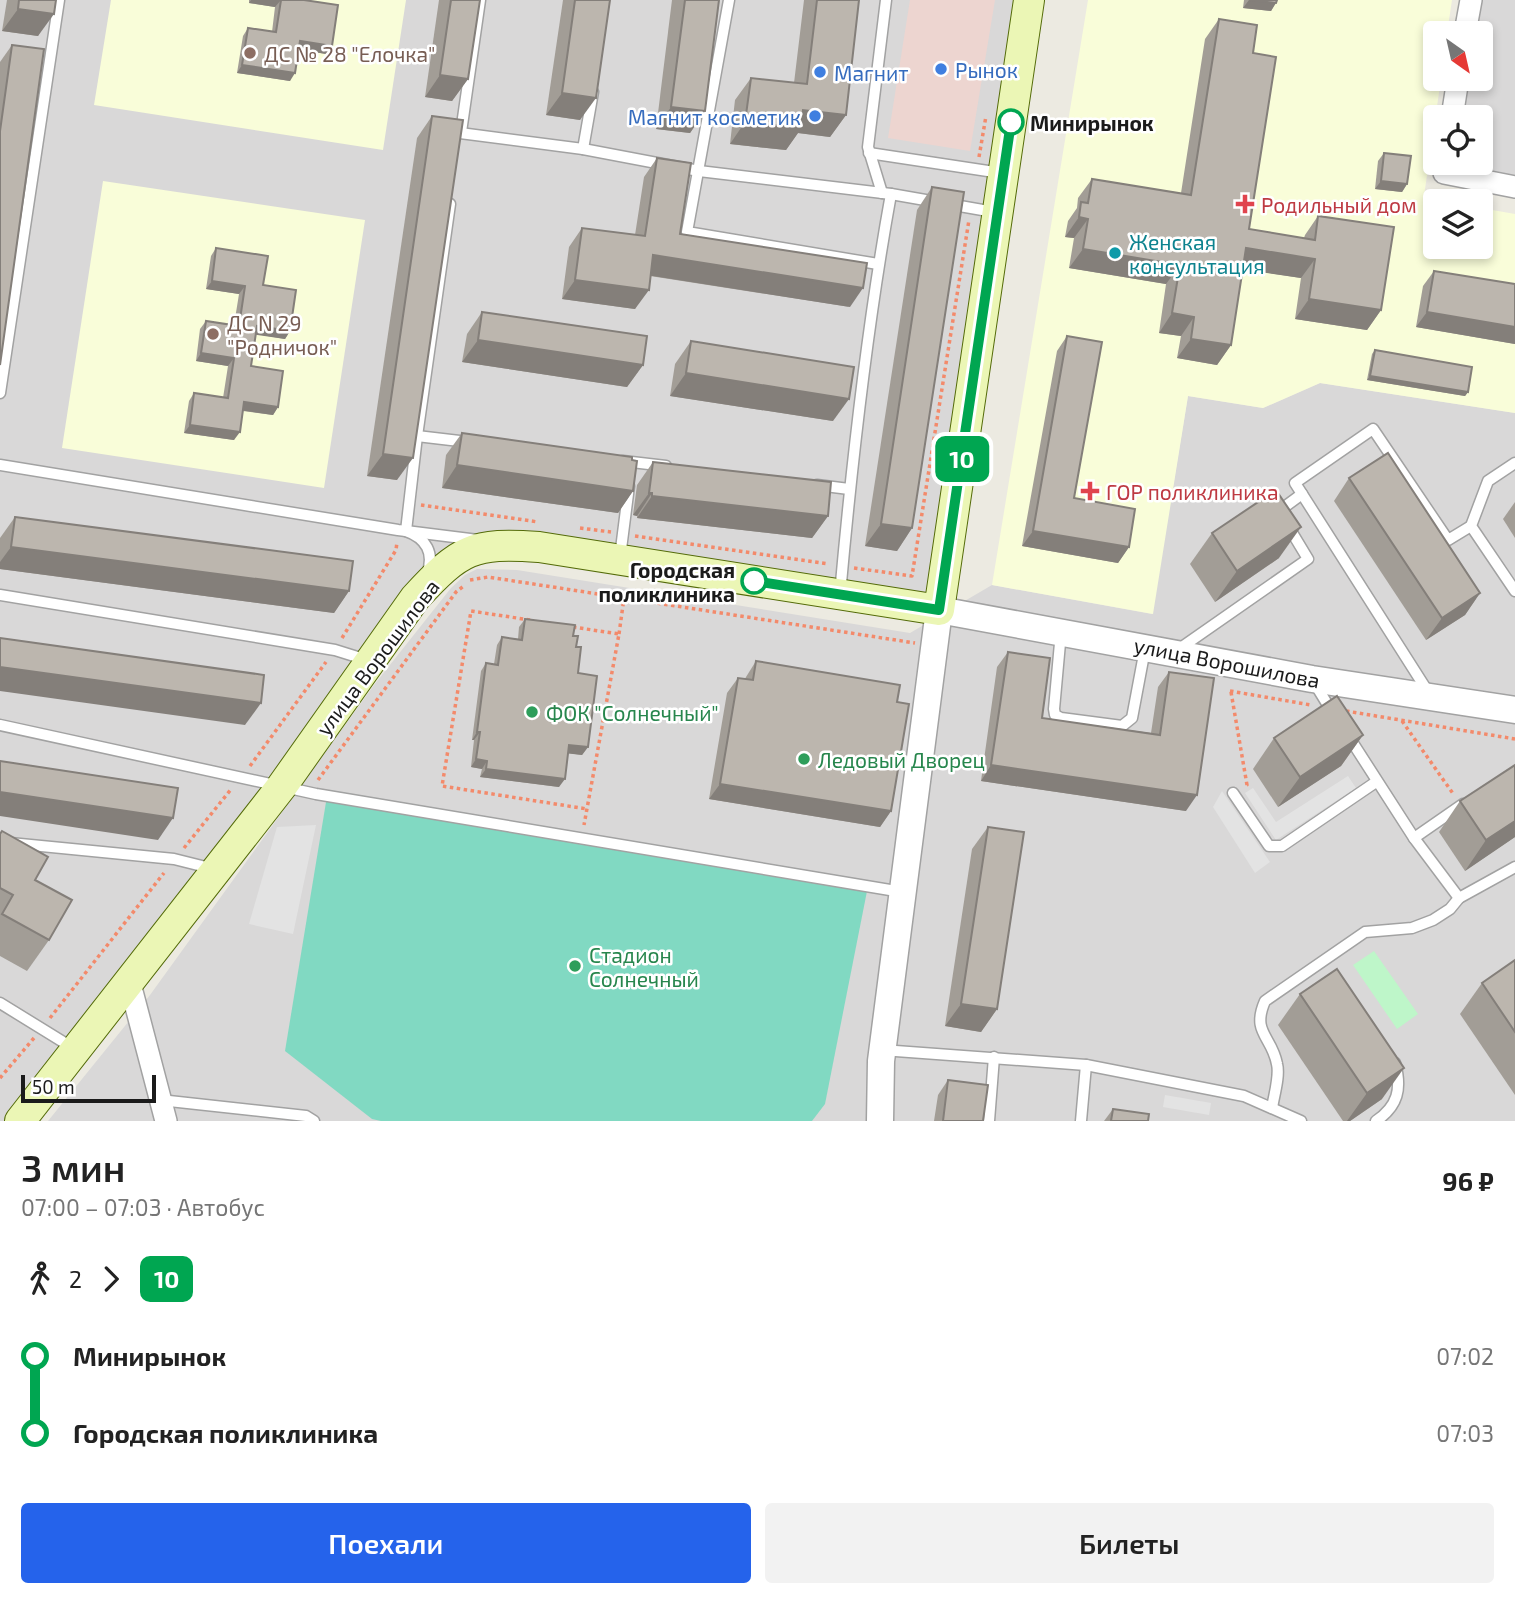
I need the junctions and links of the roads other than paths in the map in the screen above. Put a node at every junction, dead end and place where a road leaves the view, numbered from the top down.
1 (59, 0) edge
2 (480, 0) edge
3 (729, 0) edge
4 (886, 0) edge
5 (1029, 0) edge
6 (1471, 0) edge
7 (1467, 21) edge
8 (36, 64) edge
9 (49, 65) junction
10 (595, 81) edge
11 (460, 133) junction
12 (458, 147) edge
13 (583, 149) junction
14 (869, 153) junction
15 (699, 171) junction
16 (1003, 174) junction
17 (1471, 175) edge
18 (1515, 187) edge
19 (453, 188) edge
20 (887, 193) junction
21 (998, 212) junction
22 (878, 264) junction
23 (0, 393) edge
24 (417, 436) junction
25 (484, 444) edge
26 (605, 459) edge
27 (632, 462) junction
28 (1515, 463) edge
29 (0, 465) edge
30 (673, 467) edge
31 (808, 484) edge
32 (849, 489) junction
33 (1302, 494) junction
34 (1471, 526) junction
35 (406, 531) junction
36 (507, 544) junction
37 (620, 560) junction
38 (1515, 591) edge
39 (0, 595) edge
40 (840, 595) junction
41 (415, 598) junction
42 (939, 610) junction
43 (1061, 632) junction
44 (1146, 647) junction
45 (1175, 652) junction
46 (370, 660) junction
47 (1312, 679) junction
48 (1431, 697) junction
49 (1515, 710) edge
50 (0, 725) edge
51 (1376, 782) junction
52 (295, 789) junction
53 (1233, 793) road end
54 (1472, 798) edge
55 (1414, 838) junction
56 (0, 842) edge
57 (1515, 867) edge
58 (216, 869) junction
59 (902, 892) junction
60 (1459, 898) junction
61 (1324, 960) junction
62 (1332, 971) edge
63 (129, 980) junction
64 (0, 1003) edge
65 (75, 1050) junction
66 (883, 1050) junction
67 (1388, 1052) edge
68 (994, 1057) junction
69 (1086, 1065) junction
70 (160, 1100) junction
71 (1272, 1108) junction
72 (20, 1121) edge
73 (166, 1121) edge
74 (314, 1121) edge
75 (880, 1121) edge
76 (989, 1121) edge
77 (1081, 1121) edge
78 (1301, 1121) edge
79 (1376, 1121) edge

1 - 9 lane
2 - 11 lane
3 - 15 lane
4 - 14 lane
5 - 16 main road
6 - 7 street
8 - 9 lane
9 - 23 lane
10 - 13 lane
11 - 12 lane
11 - 13 lane
13 - 15 lane
14 - 16 lane
14 - 20 lane
15 - 20 lane
15 - 22 lane
16 - 21 main road
17 - 18 street
19 - 24 lane
20 - 21 lane
20 - 22 lane
21 - 42 main road
22 - 32 lane
24 - 25 lane
24 - 35 lane
26 - 27 lane
27 - 30 lane
27 - 37 lane
28 - 34 lane
29 - 35 lane
31 - 32 lane
32 - 40 lane
33 - 34 lane
33 - 45 lane
33 - 48 lane
34 - 38 lane
35 - 36 lane
35 - 41 lane
36 - 37 main road, улица Ворошилова
36 - 41 main road, улица Ворошилова
37 - 40 main road, улица Ворошилова
39 - 46 lane
40 - 42 main road, улица Ворошилова
41 - 46 main road, улица Ворошилова
42 - 43 street, улица Ворошилова
42 - 59 street
43 - 44 street, улица Ворошилова
43 - 44 lane
44 - 45 street, улица Ворошилова
45 - 47 street, улица Ворошилова
46 - 52 main road, улица Ворошилова
47 - 48 street, улица Ворошилова
47 - 51 lane
48 - 49 street, улица Ворошилова
50 - 52 lane
51 - 53 lane
51 - 55 lane
52 - 58 main road, улица Ворошилова
52 - 59 lane
54 - 55 lane
55 - 60 lane
56 - 58 lane
57 - 60 lane
58 - 63 main road, улица Ворошилова
59 - 66 street
60 - 61 lane
61 - 62 lane
61 - 71 lane
63 - 65 main road, улица Ворошилова
63 - 70 street
64 - 65 lane
65 - 72 main road, улица Ворошилова
66 - 68 lane
66 - 75 street
67 - 79 lane
68 - 69 lane
68 - 76 lane
69 - 71 lane
69 - 77 lane
70 - 73 street
70 - 74 lane
71 - 78 lane

